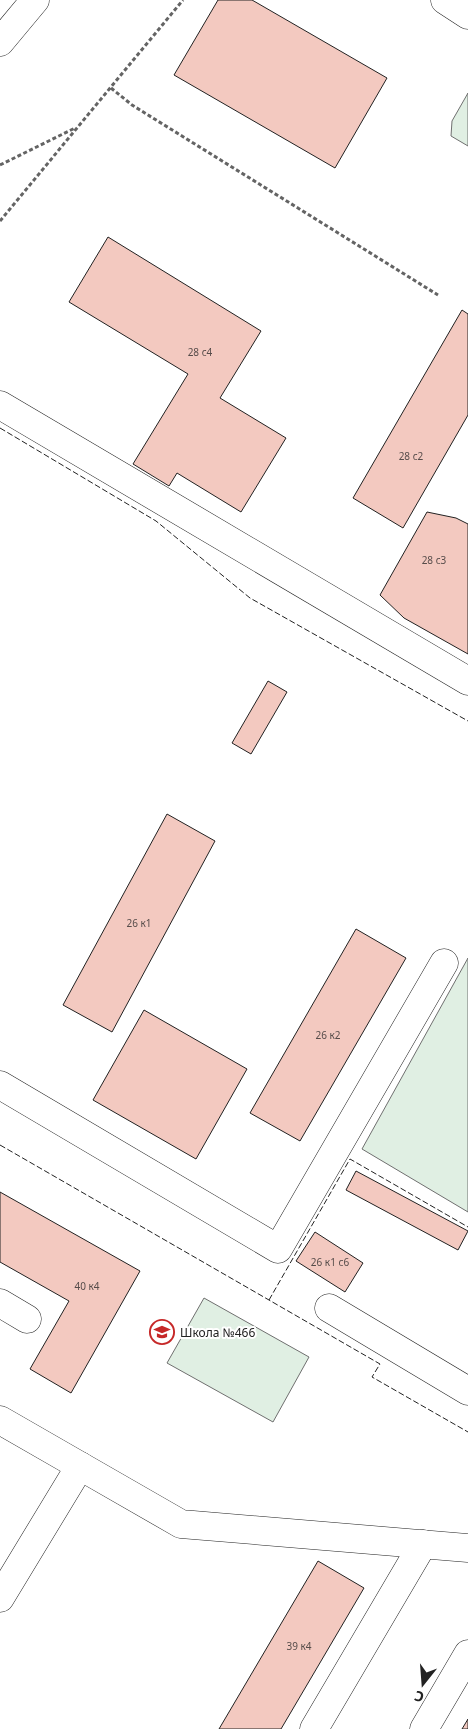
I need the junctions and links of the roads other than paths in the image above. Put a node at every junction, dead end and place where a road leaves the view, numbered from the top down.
1 (35, 0) edge
2 (445, 0) edge
3 (468, 15) edge
4 (0, 42) edge
5 (0, 405) edge
6 (468, 681) edge
7 (444, 963) dead end
8 (0, 1085) edge
9 (0, 1303) edge
10 (329, 1308) dead end
11 (27, 1319) dead end
12 (468, 1390) edge
13 (0, 1420) edge
14 (80, 1466) junction
15 (423, 1544) junction
16 (468, 1548) edge
17 (0, 1598) edge
18 (468, 1654) edge
19 (314, 1729) edge
20 (424, 1729) edge

1 - 4 street
2 - 3 street
5 - 6 street
7 - 8 street
9 - 11 street
10 - 12 street
13 - 14 street
14 - 15 street
14 - 17 street
15 - 16 street
15 - 19 street
18 - 20 street

